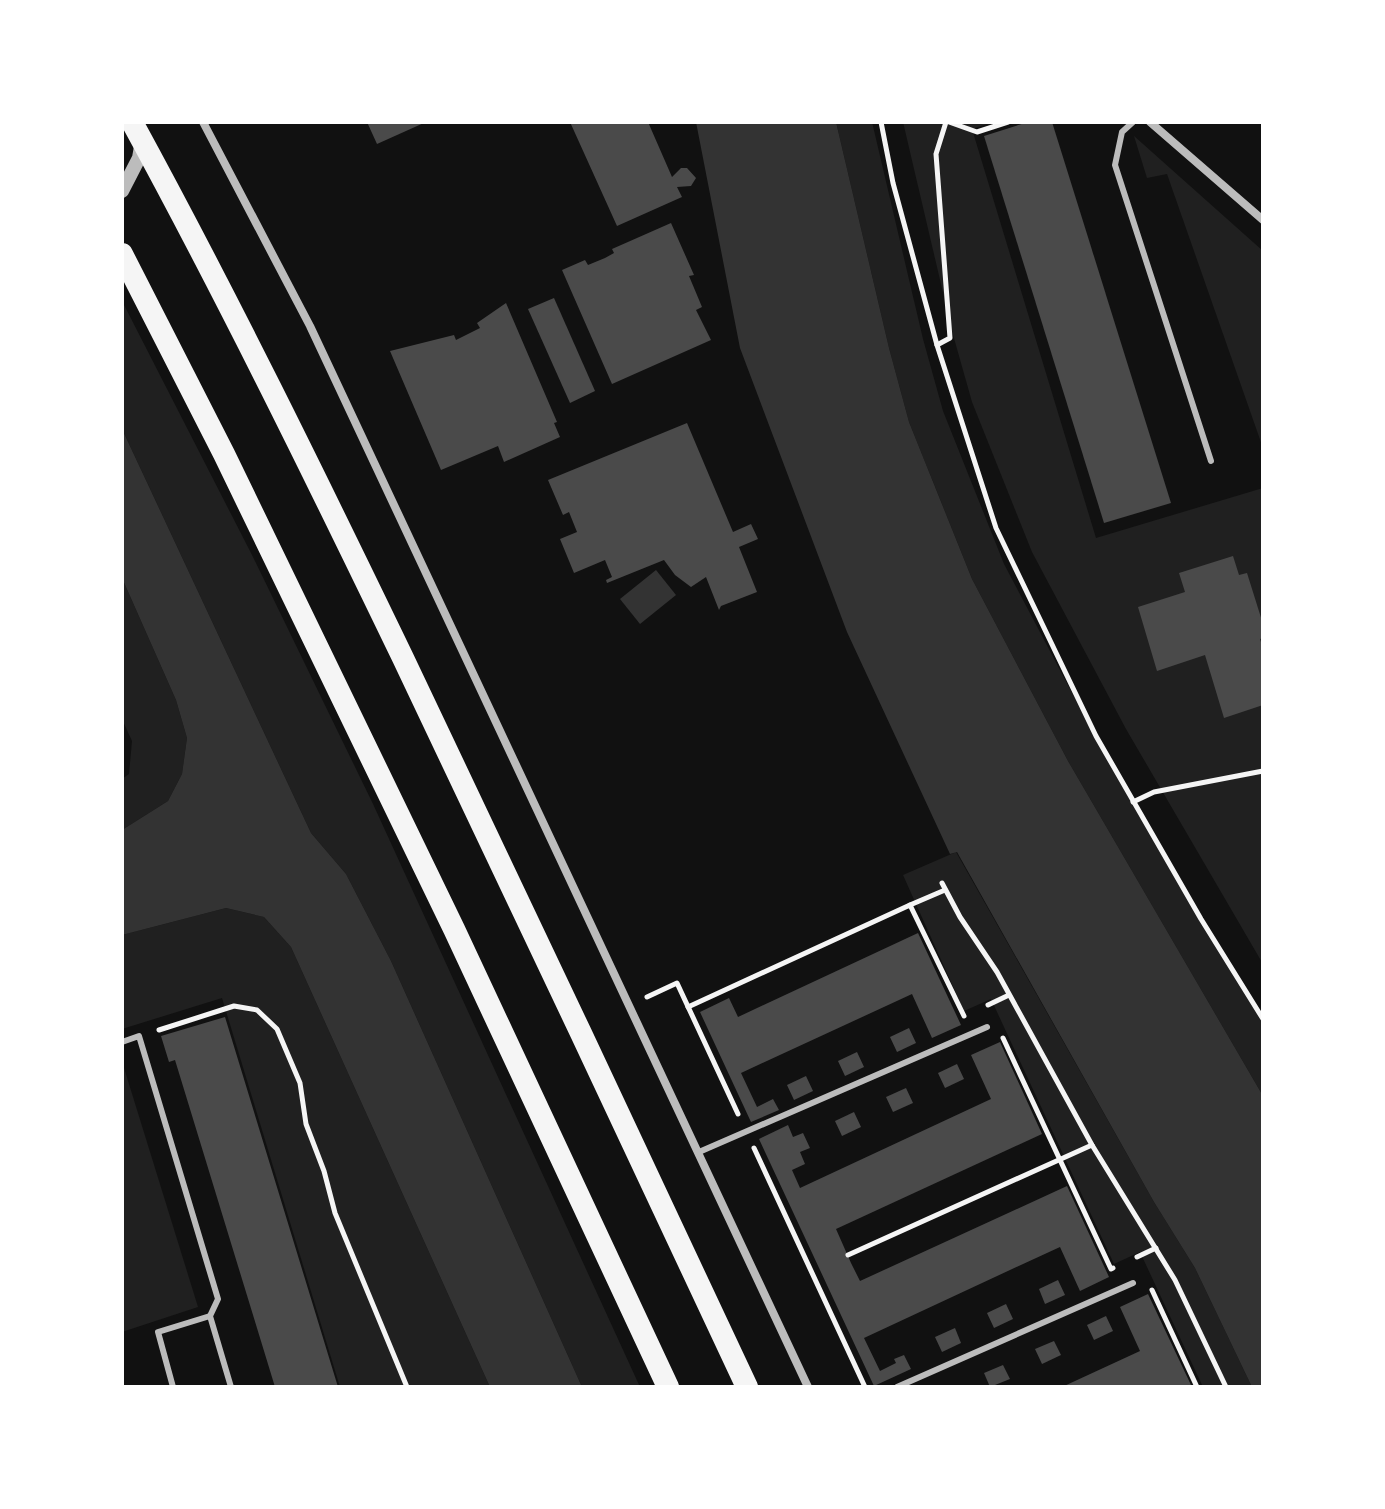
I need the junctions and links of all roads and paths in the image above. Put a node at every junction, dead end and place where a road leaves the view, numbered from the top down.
1 (203, 122) edge
2 (881, 122) edge
3 (948, 122) edge
4 (1008, 122) edge
5 (1133, 122) edge
6 (1150, 122) edge
7 (137, 132) edge
8 (122, 191) edge
9 (1263, 220) edge
10 (122, 254) edge
11 (122, 280) edge
12 (142, 292) junction
13 (937, 345) junction
14 (1211, 461) dead end
15 (1263, 771) edge
16 (1133, 802) junction
17 (942, 883) dead end
18 (945, 890) junction
19 (910, 905) junction
20 (1009, 995) junction
21 (630, 1005) junction
22 (988, 1005) junction
23 (688, 1007) junction
24 (992, 1014) dead end
25 (1263, 1019) edge
26 (987, 1027) dead end
27 (139, 1036) junction
28 (1002, 1037) dead end
29 (122, 1042) edge
30 (746, 1131) junction
31 (1092, 1145) junction
32 (699, 1152) junction
33 (1059, 1158) junction
34 (1156, 1248) junction
35 (848, 1255) dead end
36 (1137, 1257) junction
37 (1142, 1267) dead end
38 (819, 1268) dead end
39 (812, 1272) junction
40 (1147, 1277) dead end
41 (1133, 1283) dead end
42 (210, 1316) junction
43 (173, 1387) edge
44 (231, 1387) edge
45 (407, 1387) edge
46 (668, 1387) edge
47 (747, 1387) edge
48 (808, 1387) edge
49 (865, 1387) edge
50 (897, 1387) edge
51 (1197, 1387) edge
52 (1226, 1387) edge

1 - 21 street
2 - 13 path
3 - 4 path
3 - 13 path
5 - 14 lane
6 - 9 street
7 - 8 street
7 - 47 highway
10 - 12 highway
11 - 12 highway
12 - 46 highway
13 - 16 path
15 - 16 path
16 - 25 path
17 - 18 path
18 - 19 path
18 - 20 path
19 - 22 path
19 - 23 path
20 - 22 path
20 - 31 path
21 - 23 path
21 - 32 street
22 - 24 path
23 - 30 path
26 - 30 lane
27 - 29 lane
27 - 42 lane
27 - 45 path
28 - 33 path
30 - 32 lane
30 - 39 path
31 - 33 path
31 - 34 path
32 - 48 street
33 - 35 path
33 - 36 path
34 - 36 path
34 - 52 path
36 - 37 path
38 - 39 path
39 - 49 path
40 - 51 path
41 - 50 lane
42 - 43 lane
42 - 44 lane

